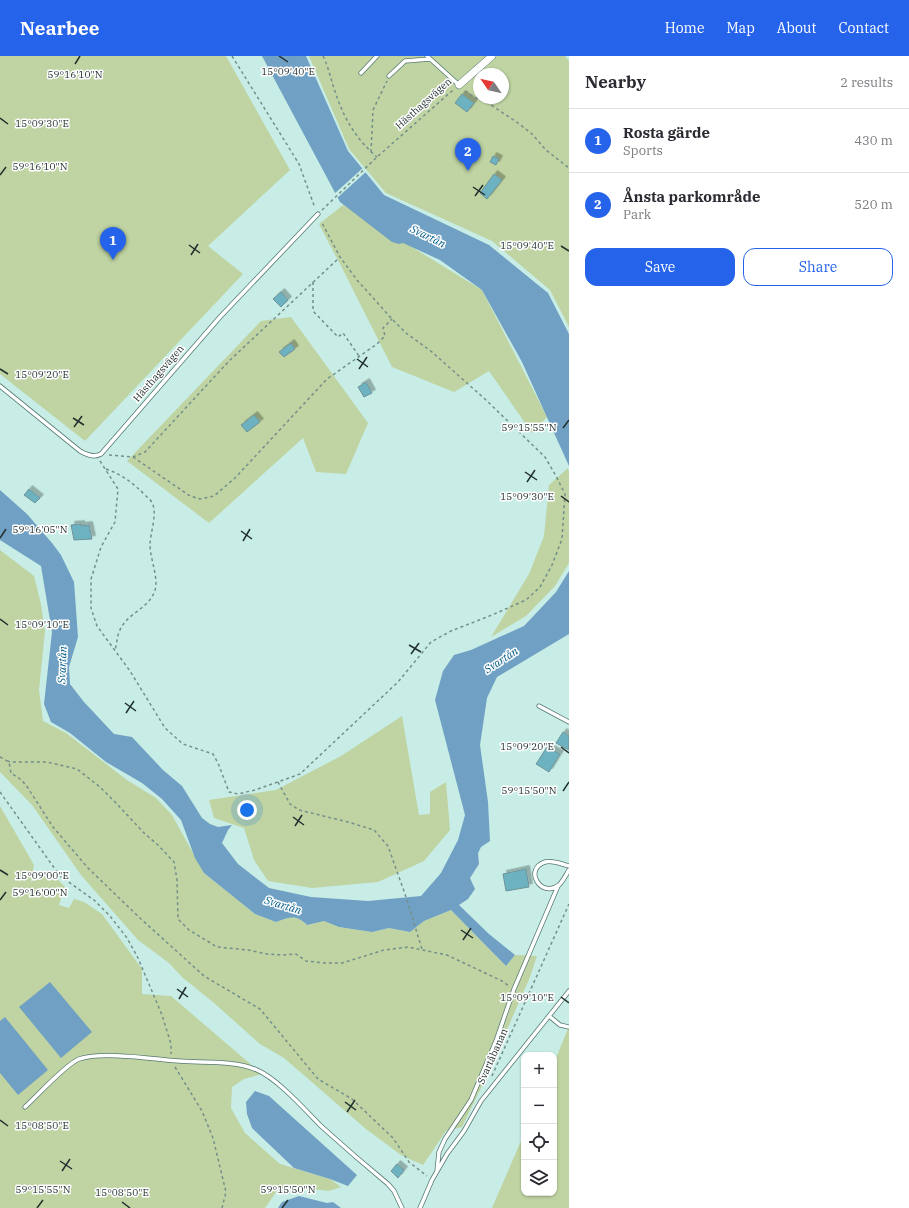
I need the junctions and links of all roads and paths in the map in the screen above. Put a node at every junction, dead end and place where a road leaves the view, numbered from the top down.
1 (232, 56) edge
2 (323, 56) edge
3 (377, 56) edge
4 (492, 56) edge
5 (428, 58) edge
6 (361, 73) dead end
7 (389, 76) joint
8 (459, 85) junction
9 (371, 152) junction
10 (377, 157) junction
11 (569, 168) edge
12 (318, 214) junction
13 (340, 257) junction
14 (313, 282) junction
15 (392, 319) junction
16 (359, 356) junction
17 (0, 386) edge
18 (97, 456) junction
19 (133, 457) junction
20 (106, 469) junction
21 (115, 650) junction
22 (539, 706) dead end
23 (569, 722) edge
24 (0, 757) edge
25 (7, 761) junction
26 (278, 782) junction
27 (0, 792) edge
28 (569, 866) edge
29 (569, 870) edge
30 (558, 886) junction
31 (569, 904) edge
32 (422, 949) junction
33 (514, 989) junction
34 (569, 991) edge
35 (549, 1016) junction
36 (569, 1028) edge
37 (171, 1061) junction
38 (492, 1076) dead end
39 (25, 1107) dead end
40 (437, 1171) junction
41 (432, 1180) junction
42 (222, 1208) edge
43 (402, 1208) edge
44 (420, 1208) edge

1 - 12 path
2 - 9 path
3 - 6 lane
4 - 8 street, Hästhagsvägen
5 - 7 lane
5 - 8 lane
7 - 9 path
8 - 10 path, Hästhagsvägen
8 - 11 path
9 - 10 path
10 - 12 path, Hästhagsvägen
12 - 13 path
12 - 18 lane, Hästhagsvägen
13 - 14 path
13 - 15 path
14 - 16 path
14 - 19 path
15 - 16 path
15 - 26 path
16 - 19 path
17 - 18 lane
18 - 19 path
18 - 20 path
20 - 21 path
20 - 21 path
21 - 26 path
22 - 23 lane
24 - 25 path
25 - 32 path
25 - 41 path
26 - 32 path
27 - 37 path
28 - 30 lane
29 - 30 lane
30 - 33 lane
31 - 38 path, Svartåbanan
32 - 33 path
33 - 40 lane
34 - 35 lane
35 - 36 lane
35 - 40 lane
37 - 39 lane
37 - 42 path
37 - 43 lane
40 - 41 lane
41 - 44 lane

